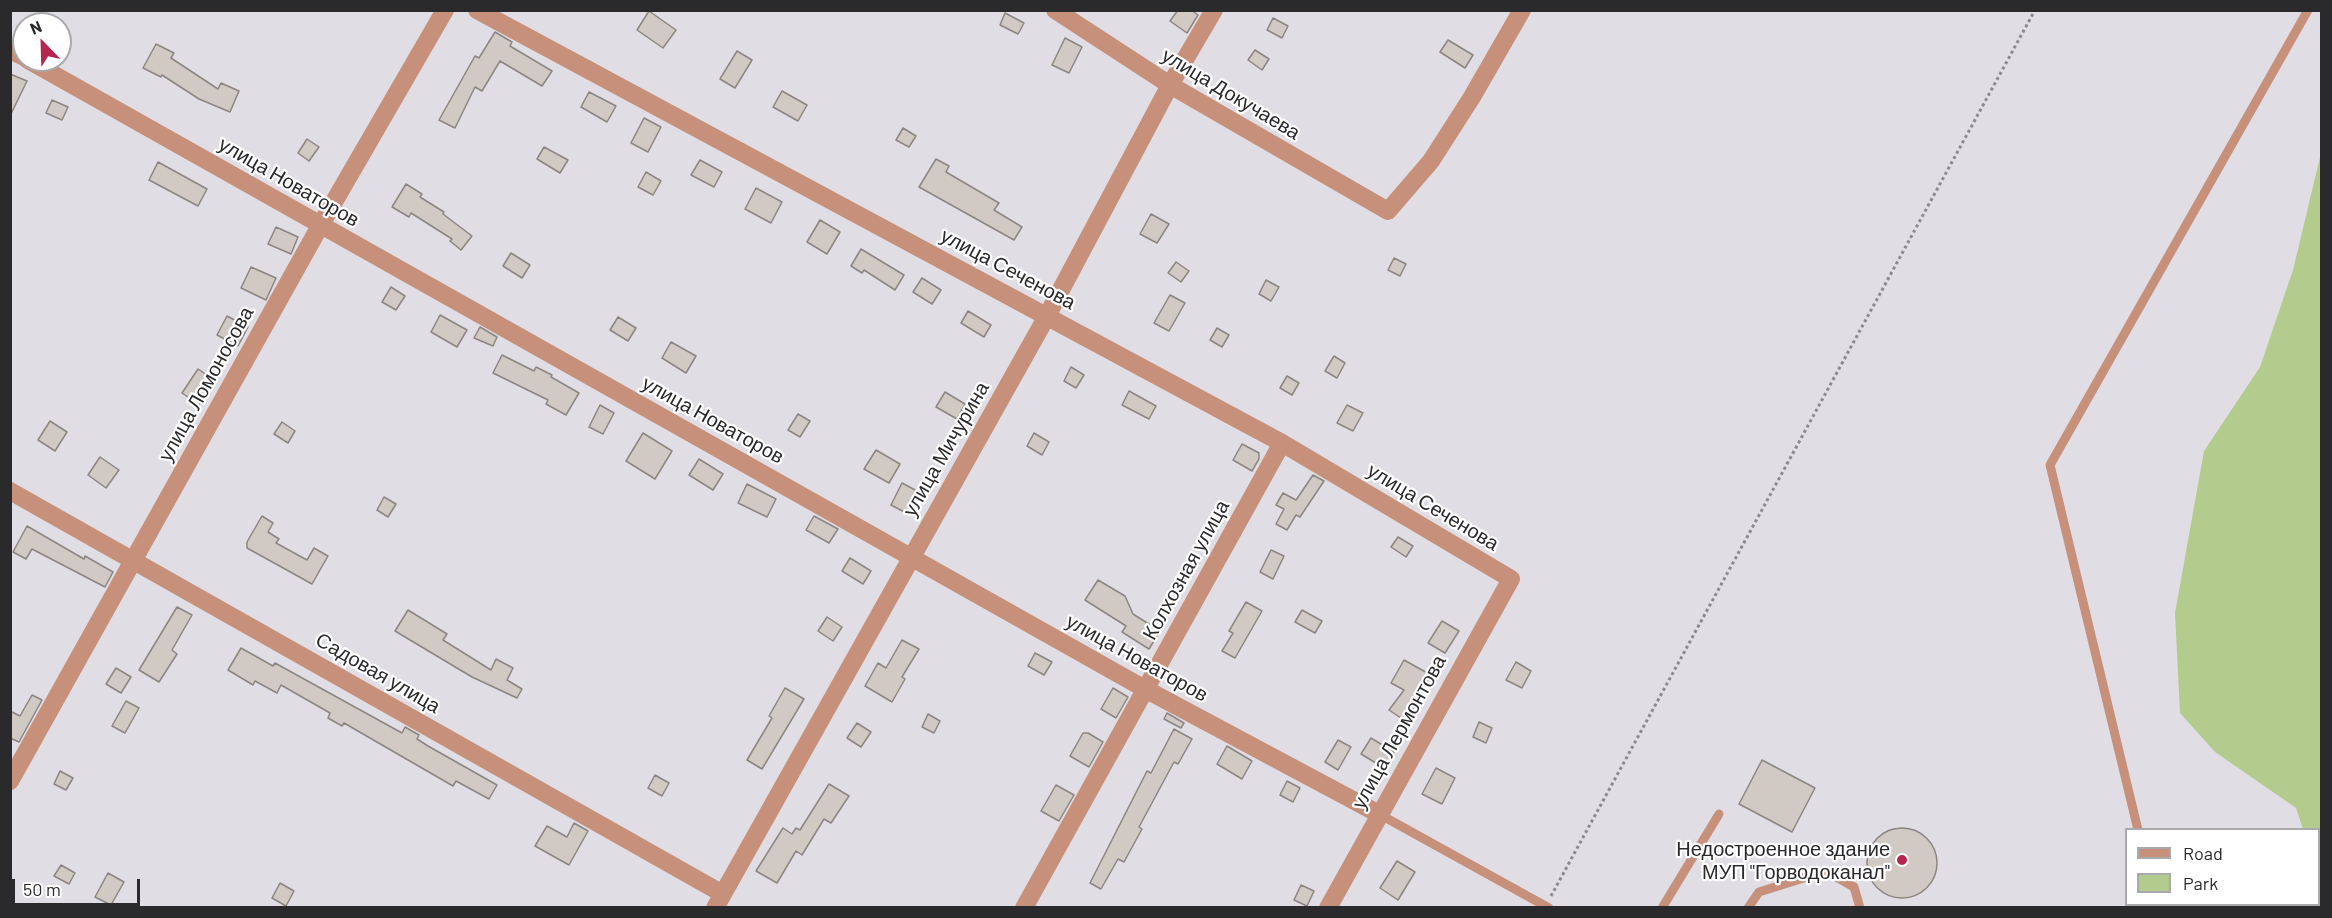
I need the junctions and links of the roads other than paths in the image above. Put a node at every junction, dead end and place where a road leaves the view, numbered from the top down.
1 (445, 10) edge
2 (477, 10) edge
3 (1055, 10) edge
4 (1214, 10) edge
5 (1522, 10) edge
6 (2308, 10) edge
7 (49, 72) edge
8 (1170, 86) junction
9 (320, 226) junction
10 (1047, 316) junction
11 (1282, 443) junction
12 (10, 491) edge
13 (911, 557) junction
14 (133, 560) junction
15 (1511, 579) joint
16 (1145, 689) junction
17 (10, 781) edge
18 (1378, 814) junction
19 (1719, 814) dead end
20 (2138, 828) edge
21 (719, 901) edge
22 (1547, 907) edge
23 (1024, 908) edge
24 (1328, 908) edge
25 (1662, 908) edge
26 (1748, 908) edge
27 (1860, 908) edge

1 - 9 street, улица Ломоносова
2 - 10 street, улица Сеченова
3 - 8 street, улица Докучаева
4 - 8 street, улица Мичурина
5 - 8 street, улица Докучаева
6 - 20 lane
7 - 9 street, улица Новаторов
8 - 10 street, улица Мичурина
9 - 13 street, улица Новаторов
9 - 14 street, улица Ломоносова
10 - 11 street, улица Сеченова
10 - 13 street, улица Мичурина
11 - 15 street, улица Сеченова
11 - 16 street, Колхозная улица
12 - 14 street, Садовая улица
13 - 16 street, улица Новаторов
13 - 21 street, улица Мичурина
14 - 17 street, улица Ломоносова
14 - 21 street, Садовая улица
15 - 18 street, улица Лермонтова
16 - 18 street, улица Новаторов
16 - 23 street, Колхозная улица
18 - 22 lane
18 - 24 street, улица Лермонтова
19 - 25 lane
26 - 27 lane

